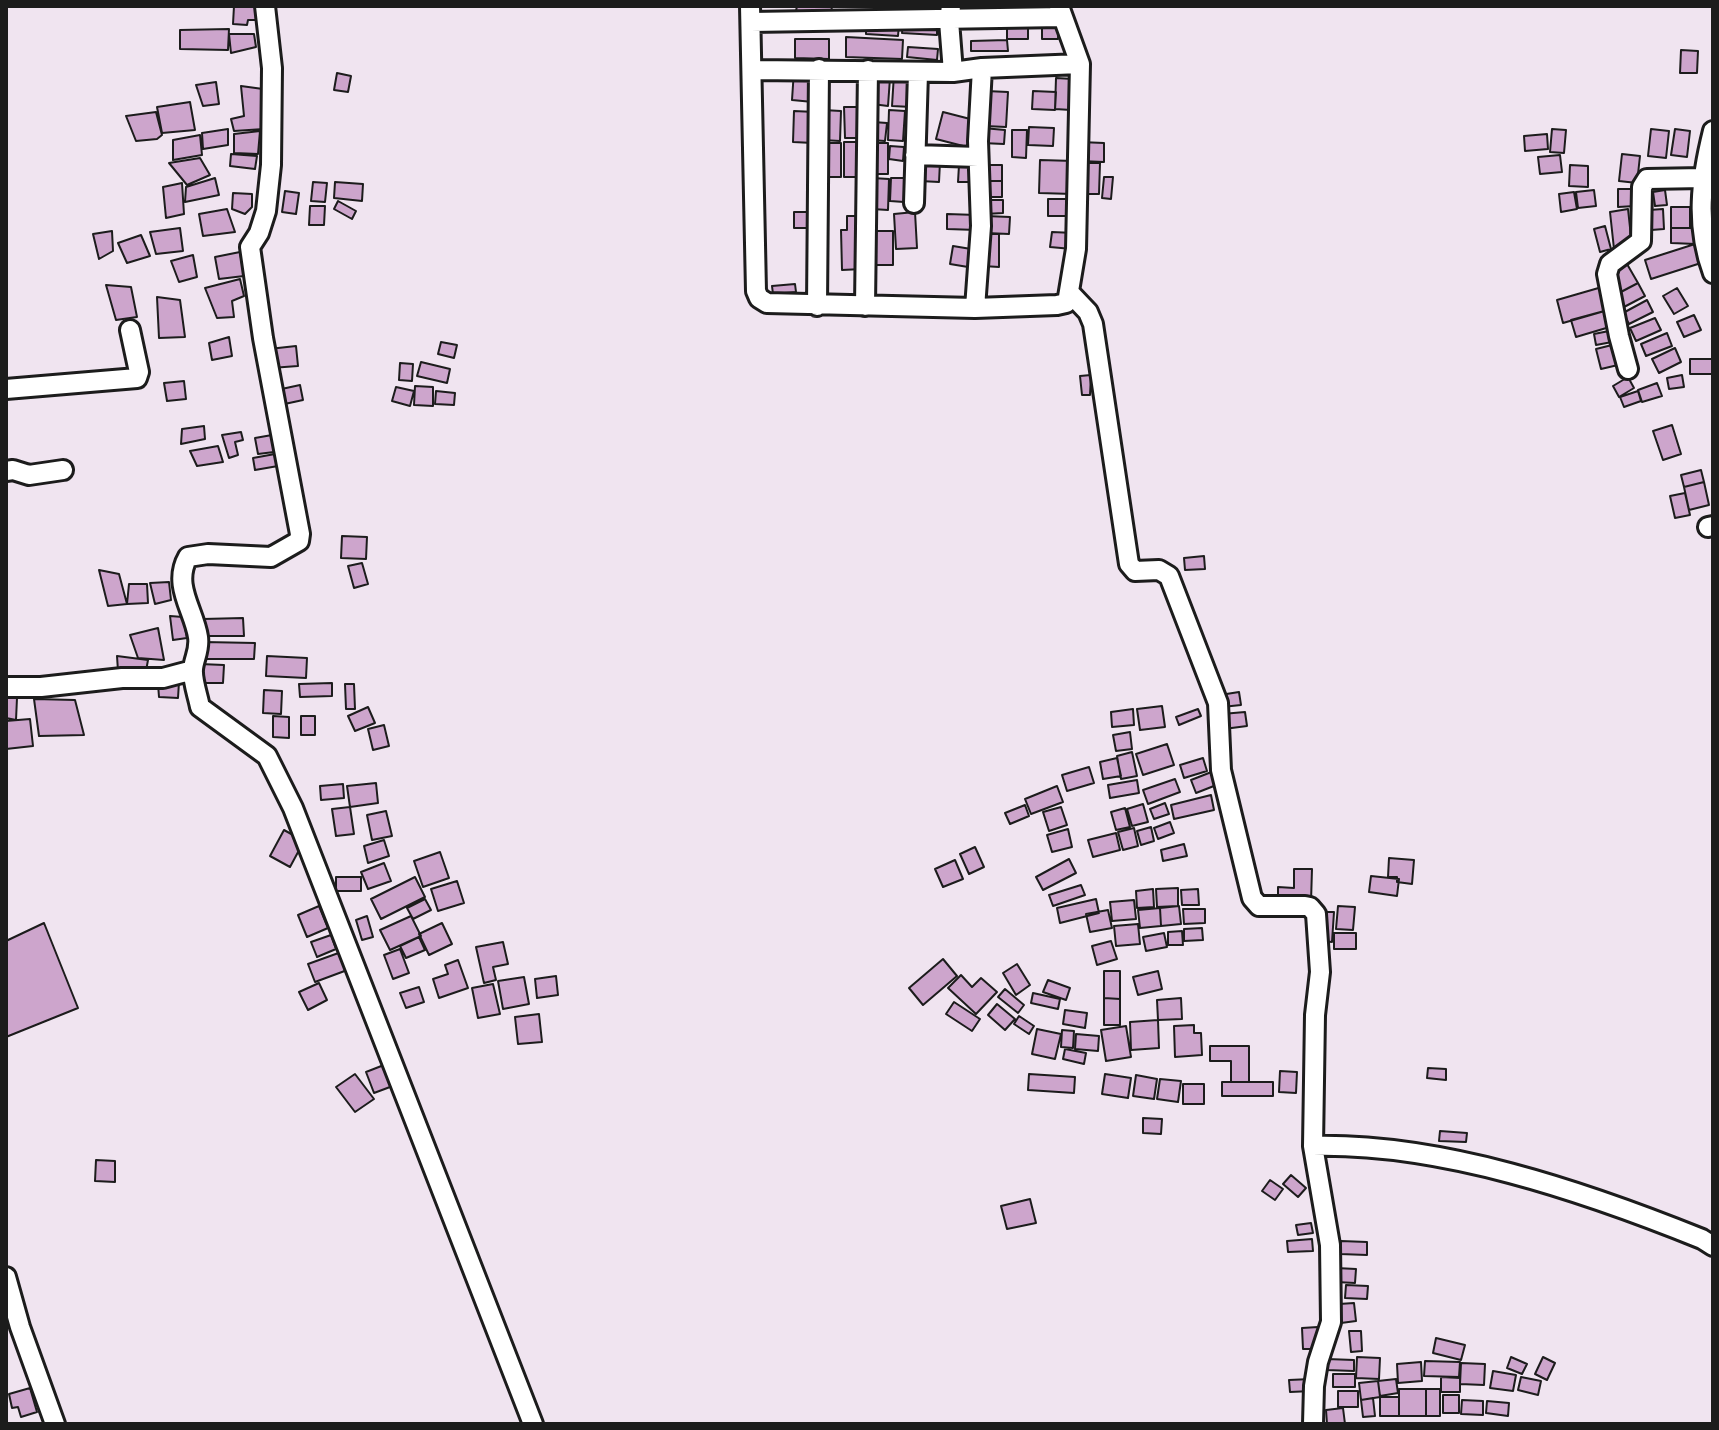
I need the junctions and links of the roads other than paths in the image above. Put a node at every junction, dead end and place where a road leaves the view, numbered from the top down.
1 (265, 6) edge
2 (1060, 12) edge
3 (950, 13) edge
4 (751, 14) edge
5 (1080, 64) junction
6 (982, 68) junction
7 (819, 69) junction
8 (752, 70) junction
9 (868, 70) junction
10 (953, 72) junction
11 (918, 73) junction
12 (1713, 131) edge
13 (915, 155) junction
14 (978, 157) junction
15 (1703, 178) junction
16 (914, 203) dead end
17 (1713, 273) edge
18 (1069, 292) junction
19 (817, 306) junction
20 (865, 306) junction
21 (975, 308) junction
22 (130, 330) dead end
23 (1628, 369) dead end
24 (6, 389) edge
25 (63, 470) dead end
26 (6, 471) edge
27 (193, 670) junction
28 (6, 687) edge
29 (1313, 1146) junction
30 (1713, 1246) edge
31 (6, 1277) edge
32 (10, 1305) edge
33 (55, 1424) edge
34 (533, 1424) edge
35 (1313, 1424) edge

1 - 27 street
2 - 3 street
2 - 5 street
3 - 4 street
3 - 10 street
4 - 8 street
5 - 6 street
5 - 18 street
6 - 10 street
6 - 14 street
7 - 8 street
7 - 9 street
7 - 19 street
8 - 19 street
9 - 11 street
9 - 20 street
10 - 11 street
11 - 13 street
12 - 15 street
13 - 14 street
13 - 16 street
14 - 21 street
15 - 17 street
15 - 23 street
18 - 21 street
18 - 29 street
19 - 20 street
20 - 21 street
22 - 24 street
25 - 26 street
27 - 28 street
27 - 34 street
29 - 30 street
29 - 35 street
31 - 32 street
32 - 33 street

